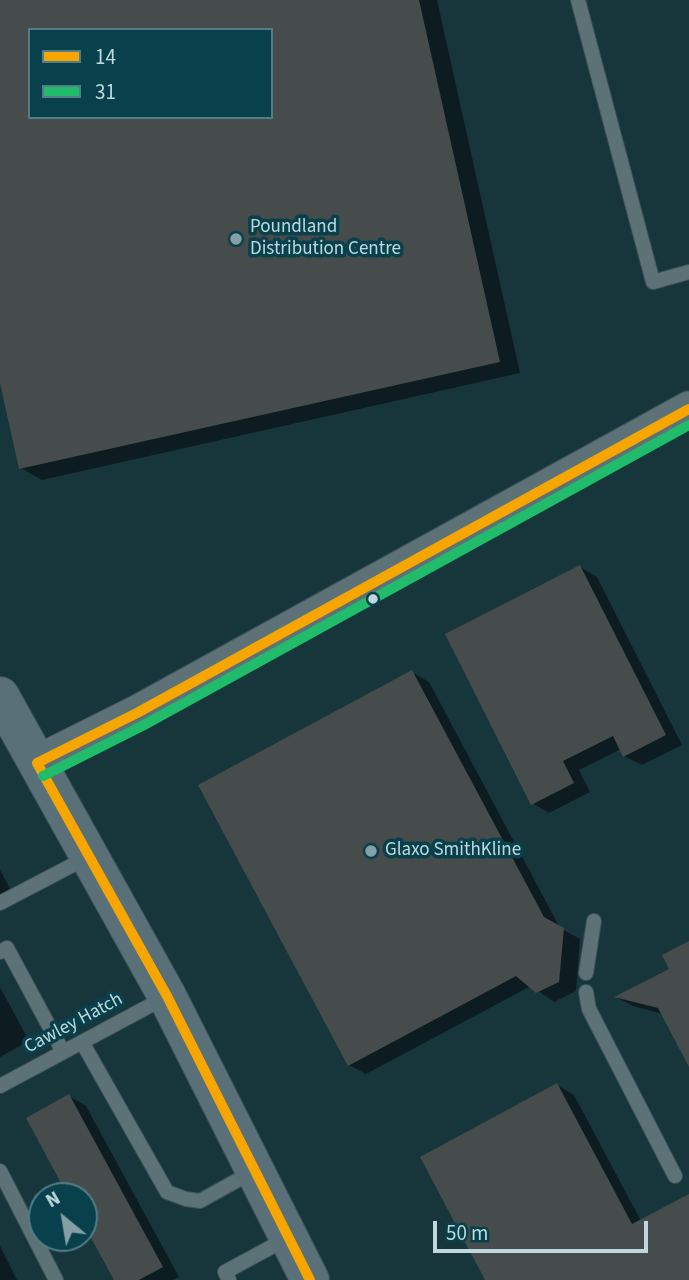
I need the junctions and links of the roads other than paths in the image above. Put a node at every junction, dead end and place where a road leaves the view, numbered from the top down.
1 (578, 0) edge
2 (689, 272) edge
3 (689, 409) edge
4 (0, 696) edge
5 (37, 763) junction
6 (89, 856) junction
7 (0, 903) edge
8 (594, 921) dead end
9 (0, 953) edge
10 (586, 973) dead end
11 (586, 992) dead end
12 (167, 996) junction
13 (82, 1042) junction
14 (63, 1052) junction
15 (0, 1086) edge
16 (0, 1171) edge
17 (254, 1171) junction
18 (675, 1176) dead end
19 (288, 1238) junction
20 (56, 1280) edge
21 (229, 1280) edge
22 (310, 1280) edge

1 - 2 lane
3 - 5 street
4 - 5 main road
5 - 6 main road
6 - 7 lane
6 - 12 main road
8 - 10 lane
9 - 14 lane
11 - 18 lane
12 - 13 lane, Cawley Hatch
12 - 17 main road
13 - 14 lane, Cawley Hatch
13 - 17 lane
14 - 15 lane, Cawley Hatch
16 - 20 lane
17 - 19 main road
19 - 21 lane
19 - 22 main road

